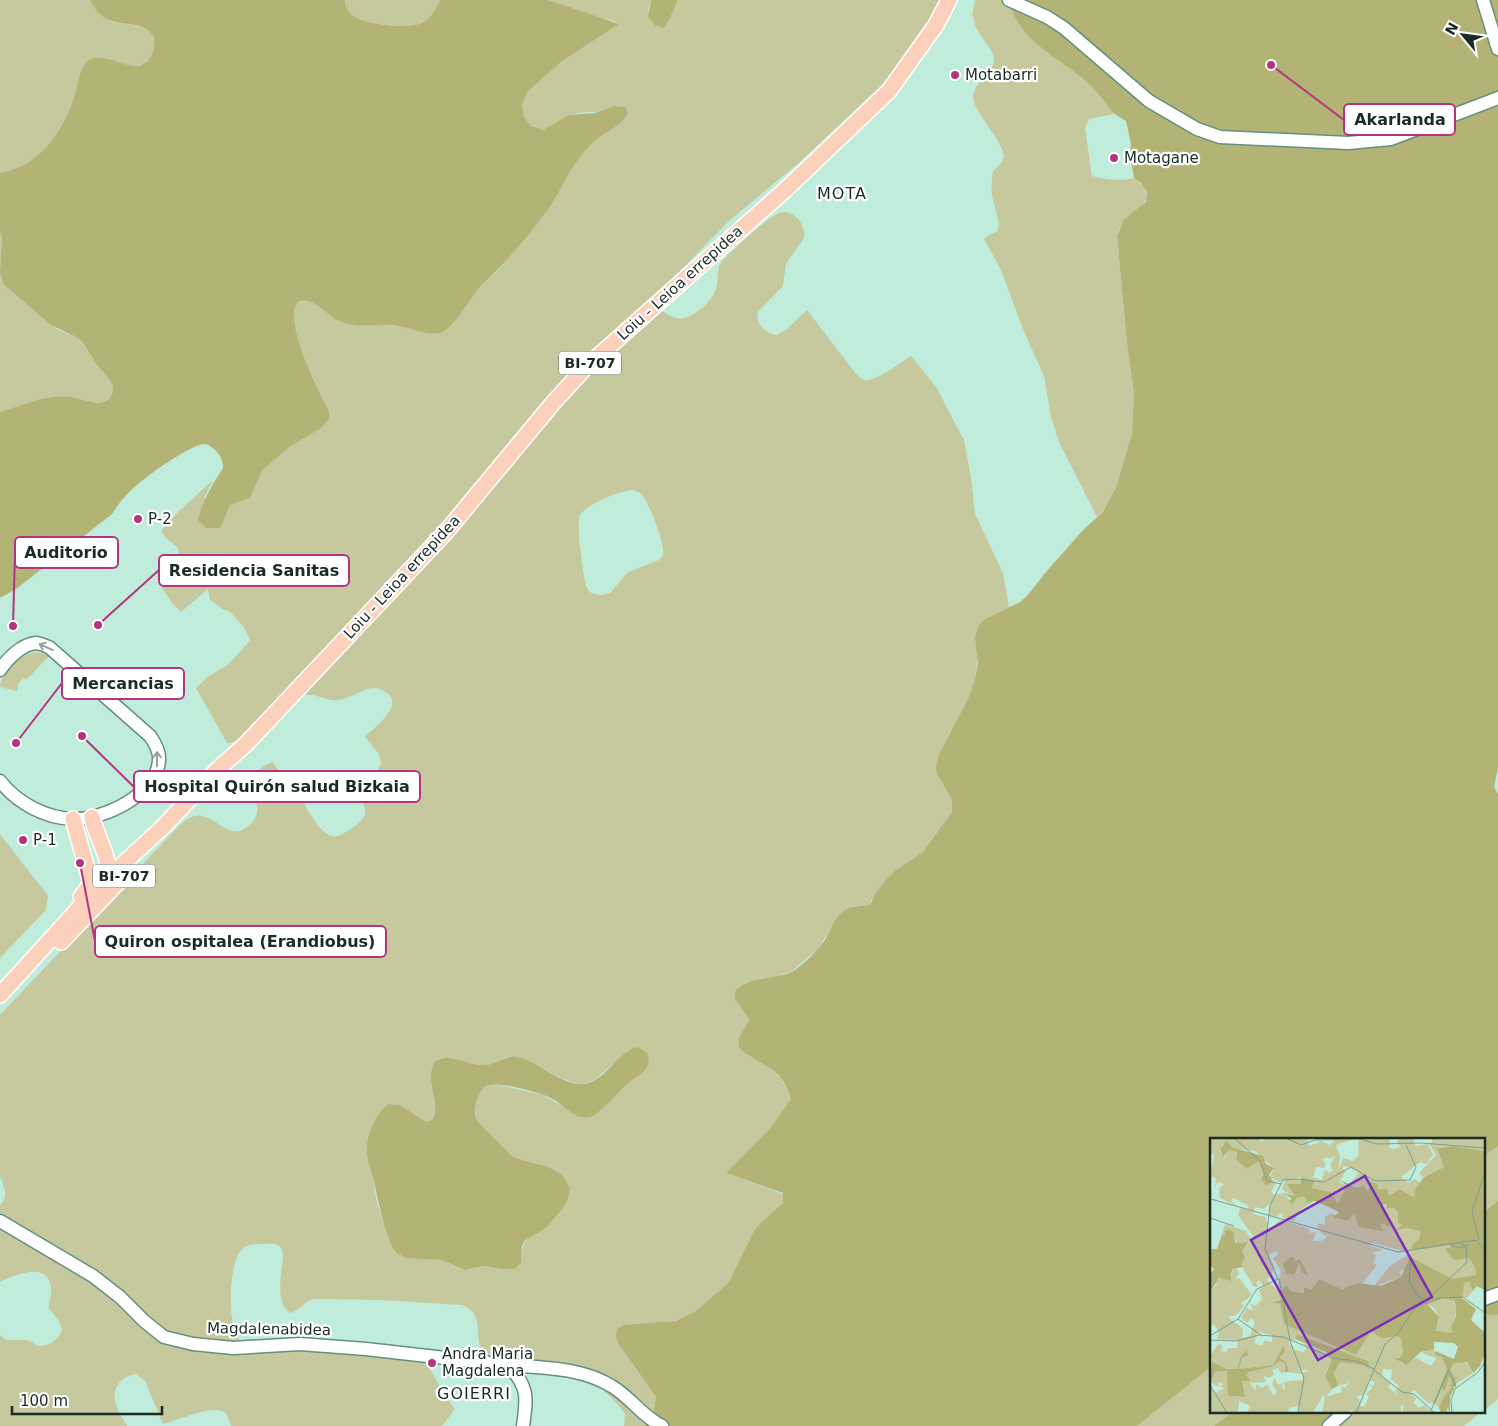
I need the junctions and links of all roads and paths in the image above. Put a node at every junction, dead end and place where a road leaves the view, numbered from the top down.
1 (950, 0) edge
2 (1009, 0) edge
3 (1483, 0) edge
4 (1498, 50) edge
5 (1498, 98) edge
6 (0, 670) edge
7 (246, 744) junction
8 (218, 770) junction
9 (0, 781) edge
10 (92, 817) junction
11 (72, 819) junction
12 (79, 843) junction
13 (101, 844) junction
14 (109, 877) junction
15 (40, 963) junction
16 (0, 987) edge
17 (0, 995) edge
18 (0, 1006) edge
19 (0, 1221) edge
20 (1498, 1294) edge
21 (1486, 1299) edge
22 (507, 1365) junction
23 (1343, 1414) edge
24 (523, 1426) edge
25 (662, 1426) edge
26 (1329, 1426) edge

1 - 7 main road, Loiu - Leioa errepidea / BI-707
2 - 5 street
3 - 4 street
10 -> 6 street
7 - 8 main road, Loiu - Leioa errepidea / BI-707
7 - 15 main road, Loiu - Leioa errepidea / BI-707
8 - 13 main road
8 - 14 main road, Loiu - Leioa errepidea / BI-707
9 - 11 street
10 - 11 street
10 - 13 main road
11 - 12 main road
12 - 13 main road
12 - 16 main road
13 - 14 main road
14 - 15 main road
14 - 17 main road, Loiu - Leioa errepidea / BI-707
15 - 18 main road, Loiu - Leioa errepidea / BI-707
19 - 22 street, Magdalenabidea
20 - 21 street
22 - 24 street
22 - 25 street, Magdalenabidea
23 - 26 street

